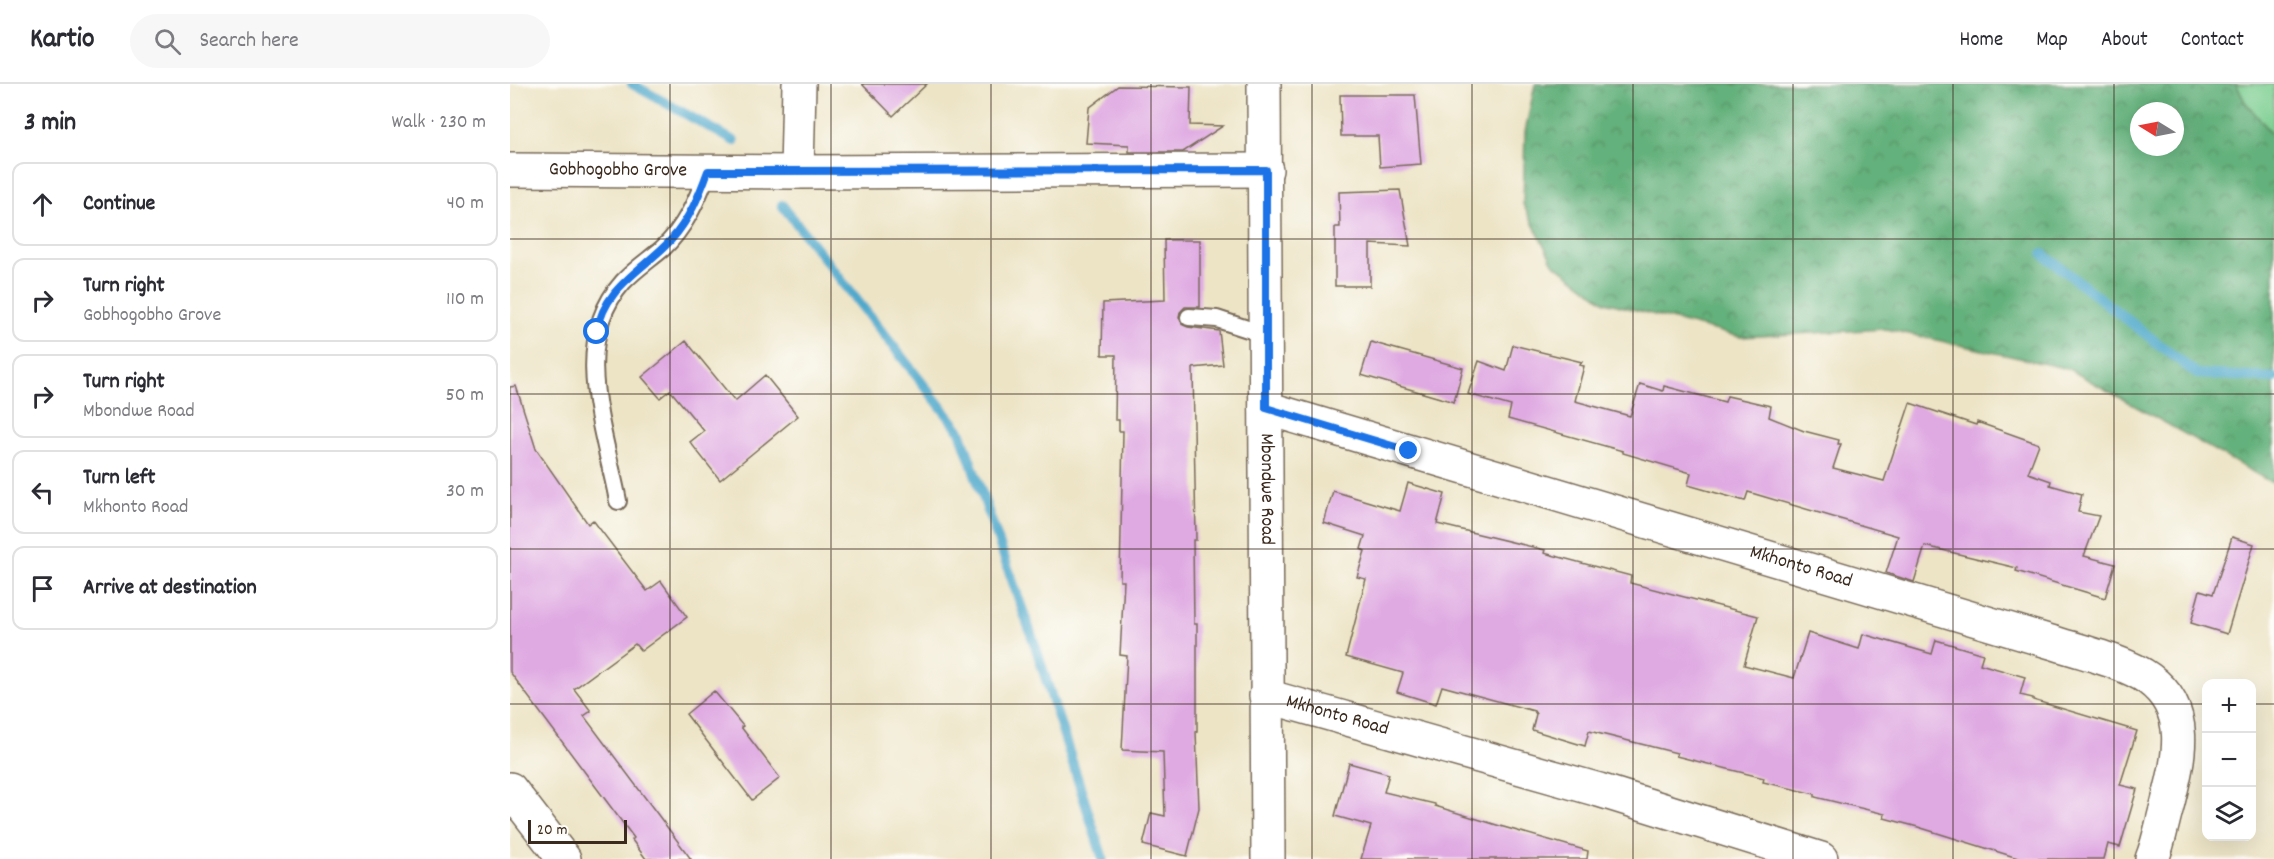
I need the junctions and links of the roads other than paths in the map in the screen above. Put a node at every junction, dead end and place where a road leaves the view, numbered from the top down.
1 (799, 84) edge
2 (1264, 84) edge
3 (510, 170) edge
4 (1266, 170) junction
5 (708, 171) junction
6 (797, 172) junction
7 (1189, 317) dead end
8 (1266, 335) junction
9 (1266, 408) junction
10 (618, 501) dead end
11 (1266, 696) junction
12 (510, 789) edge
13 (564, 859) edge
14 (1268, 859) edge
15 (1821, 859) edge
16 (2152, 859) edge

1 - 6 street
2 - 4 street, Mbondwe Road
3 - 5 street, Gobhogobho Grove
4 - 6 street, Gobhogobho Grove
4 - 8 street, Mbondwe Road
5 - 6 street, Gobhogobho Grove
5 - 10 lane
7 - 8 lane
8 - 9 street, Mbondwe Road
9 - 11 street, Mbondwe Road
9 - 16 street, Mkhonto Road
11 - 14 street, Mbondwe Road
11 - 15 street, Mkhonto Road
12 - 13 street

